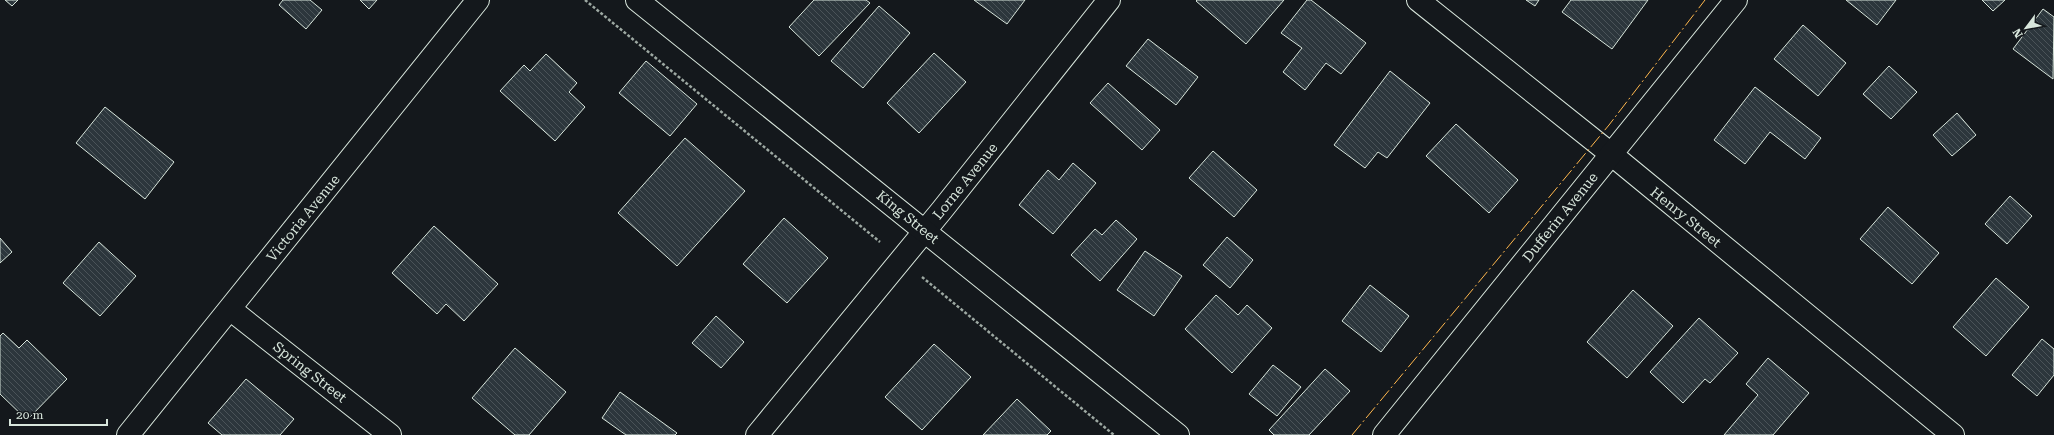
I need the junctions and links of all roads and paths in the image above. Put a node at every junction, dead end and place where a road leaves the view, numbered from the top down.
1 (478, 0) edge
2 (584, 0) edge
3 (637, 0) edge
4 (1109, 0) edge
5 (1418, 0) edge
6 (1736, 0) edge
7 (1611, 154) junction
8 (926, 230) junction
9 (901, 260) junction
10 (230, 309) junction
11 (128, 435) edge
12 (390, 435) edge
13 (757, 435) edge
14 (1114, 435) edge
15 (1178, 435) edge
16 (1384, 435) edge
17 (1953, 435) edge

1 - 10 street, Victoria Avenue
2 - 9 path
3 - 8 street, King Street
4 - 8 street, Lorne Avenue
5 - 7 street, Henry Street
6 - 7 street, Dufferin Avenue
7 - 16 street, Dufferin Avenue
7 - 17 street, Henry Street
8 - 9 street, Lorne Avenue
8 - 15 street, King Street
9 - 13 street, Lorne Avenue
9 - 14 path
10 - 11 street, Victoria Avenue
10 - 12 street, Spring Street

